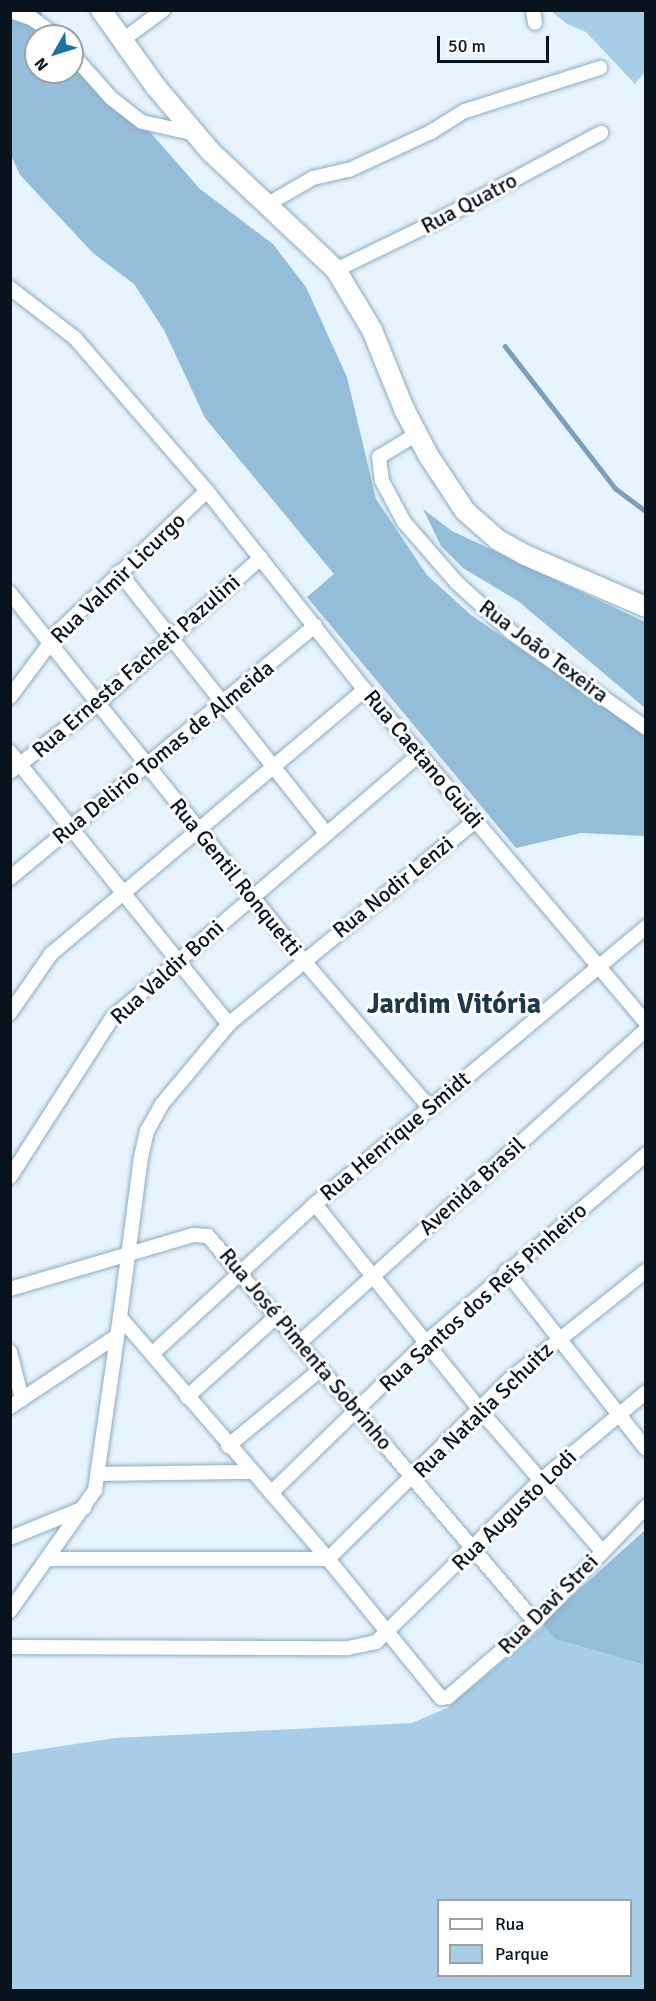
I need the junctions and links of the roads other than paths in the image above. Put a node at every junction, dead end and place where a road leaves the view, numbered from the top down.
1 (101, 10) edge
2 (163, 10) edge
3 (10, 11) edge
4 (41, 24) edge
5 (124, 39) junction
6 (84, 68) edge
7 (600, 68) dead end
8 (601, 133) dead end
9 (196, 134) junction
10 (268, 204) junction
11 (336, 270) junction
12 (10, 288) edge
13 (417, 434) junction
14 (207, 491) junction
15 (261, 558) junction
16 (119, 572) junction
17 (10, 593) edge
18 (645, 607) edge
19 (315, 626) junction
20 (171, 638) junction
21 (51, 641) junction
22 (365, 690) junction
23 (10, 697) edge
24 (98, 703) junction
25 (222, 703) junction
26 (645, 728) edge
27 (10, 752) edge
28 (419, 754) junction
29 (147, 765) junction
30 (16, 768) edge
31 (274, 768) junction
32 (476, 821) junction
33 (71, 828) junction
34 (200, 831) junction
35 (326, 833) junction
36 (10, 878) edge
37 (124, 894) junction
38 (253, 896) junction
39 (645, 927) edge
40 (177, 960) junction
41 (303, 960) junction
42 (599, 964) junction
43 (10, 1013) edge
44 (645, 1023) edge
45 (229, 1024) junction
46 (645, 1030) edge
47 (429, 1107) junction
48 (645, 1154) edge
49 (10, 1177) edge
50 (315, 1204) junction
51 (127, 1258) junction
52 (506, 1271) junction
53 (645, 1271) edge
54 (243, 1273) junction
55 (373, 1275) junction
56 (10, 1289) edge
57 (277, 1316) junction
58 (120, 1317) junction
59 (117, 1336) junction
60 (558, 1338) junction
61 (425, 1343) junction
62 (298, 1344) junction
63 (10, 1352) edge
64 (152, 1354) junction
65 (320, 1370) junction
66 (645, 1392) edge
67 (187, 1397) junction
68 (16, 1403) edge
69 (479, 1409) junction
70 (357, 1412) junction
71 (618, 1415) junction
72 (228, 1446) junction
73 (645, 1449) edge
74 (252, 1472) junction
75 (100, 1474) junction
76 (413, 1477) junction
77 (540, 1481) junction
78 (271, 1493) junction
79 (84, 1508) junction
80 (645, 1508) edge
81 (10, 1538) edge
82 (473, 1548) junction
83 (602, 1551) junction
84 (49, 1559) junction
85 (328, 1559) junction
86 (10, 1611) edge
87 (535, 1622) junction
88 (388, 1633) junction
89 (10, 1647) edge

1 - 5 street
2 - 5 street
3 - 4 street
5 - 9 street
6 - 9 street
7 - 10 street
8 - 11 street, Rua Quatro
9 - 10 street
10 - 11 street
11 - 13 street
12 - 14 street, Rua Caetano Guidi
13 - 18 street
13 - 26 street, Rua João Texeira
14 - 15 street, Rua Caetano Guidi
14 - 16 street, Rua Valmir Licurgo
15 - 19 street, Rua Caetano Guidi
15 - 20 street, Rua Ernesta Facheti Pazulini
16 - 20 street
16 - 21 street, Rua Valmir Licurgo
17 - 21 street, Rua Gentil Ronquetti
19 - 22 street, Rua Caetano Guidi
19 - 25 street, Rua Delirio Tomas de Almeida
20 - 24 street, Rua Ernesta Facheti Pazulini
20 - 25 street
21 - 23 street, Rua Valmir Licurgo
21 - 24 street, Rua Gentil Ronquetti
22 - 28 street, Rua Caetano Guidi
22 - 31 street
24 - 29 street, Rua Gentil Ronquetti
24 - 30 street, Rua Ernesta Facheti Pazulini
25 - 29 street, Rua Delirio Tomas de Almeida
25 - 31 street
27 - 30 street
28 - 32 street, Rua Caetano Guidi
28 - 35 street, Rua Valdir Boni
29 - 33 street, Rua Delirio Tomas de Almeida
29 - 34 street, Rua Gentil Ronquetti
30 - 33 street
31 - 34 street
31 - 35 street
32 - 41 street, Rua Nodir Lenzi
32 - 42 street, Rua Caetano Guidi
33 - 36 street, Rua Delirio Tomas de Almeida
33 - 37 street
34 - 37 street
34 - 38 street, Rua Gentil Ronquetti
35 - 38 street, Rua Valdir Boni
37 - 40 street
37 - 43 street
38 - 40 street, Rua Valdir Boni
38 - 41 street, Rua Gentil Ronquetti
39 - 42 street, Rua Henrique Smidt
40 - 45 street
40 - 49 street, Rua Valdir Boni
41 - 45 street, Rua Nodir Lenzi
41 - 47 street, Rua Gentil Ronquetti
42 - 44 street, Rua Caetano Guidi
42 - 47 street, Rua Henrique Smidt
45 - 51 street, Rua Nodir Lenzi
46 - 55 street, Avenida Brasil
47 - 50 street, Rua Henrique Smidt
48 - 52 street, Rua Santos dos Reis Pinheiro
50 - 54 street, Rua Henrique Smidt
50 - 55 street
51 - 54 street, Rua José Pimenta Sobrinho
51 - 56 street, Rua José Pimenta Sobrinho
51 - 58 street, Rua Nodir Lenzi
52 - 60 street
52 - 61 street, Rua Santos dos Reis Pinheiro
53 - 60 street, Rua Natalia Schuitz
54 - 57 street, Rua José Pimenta Sobrinho
54 - 64 street, Rua Henrique Smidt
55 - 61 street
55 - 62 street, Avenida Brasil
57 - 62 street, Rua José Pimenta Sobrinho
57 - 67 street
58 - 59 street, Rua Nodir Lenzi
58 - 64 street
59 - 68 street
59 - 75 street, Rua Nodir Lenzi
60 - 69 street, Rua Natalia Schuitz
60 - 71 street
61 - 69 street
61 - 70 street, Rua Santos dos Reis Pinheiro
62 - 65 street, Rua José Pimenta Sobrinho
63 - 68 street
64 - 67 street
65 - 70 street, Rua José Pimenta Sobrinho
65 - 72 street
66 - 71 street, Rua Augusto Lodi
67 - 72 street
69 - 76 street, Rua Natalia Schuitz
69 - 77 street
70 - 76 street, Rua José Pimenta Sobrinho
70 - 78 street, Rua Santos dos Reis Pinheiro
71 - 73 street
71 - 77 street, Rua Augusto Lodi
72 - 74 street
74 - 75 street
74 - 78 street
75 - 79 street, Rua Nodir Lenzi
76 - 82 street, Rua José Pimenta Sobrinho
76 - 85 street, Rua Natalia Schuitz
77 - 82 street, Rua Augusto Lodi
77 - 83 street
78 - 85 street
79 - 81 street
79 - 84 street, Rua Nodir Lenzi
80 - 83 street, Rua Davi Strei
82 - 87 street, Rua José Pimenta Sobrinho
82 - 88 street, Rua Augusto Lodi
83 - 87 street, Rua Davi Strei
84 - 85 street
84 - 86 street, Rua Nodir Lenzi
85 - 88 street
87 - 88 street, Rua Davi Strei
88 - 89 street, Rua Augusto Lodi

